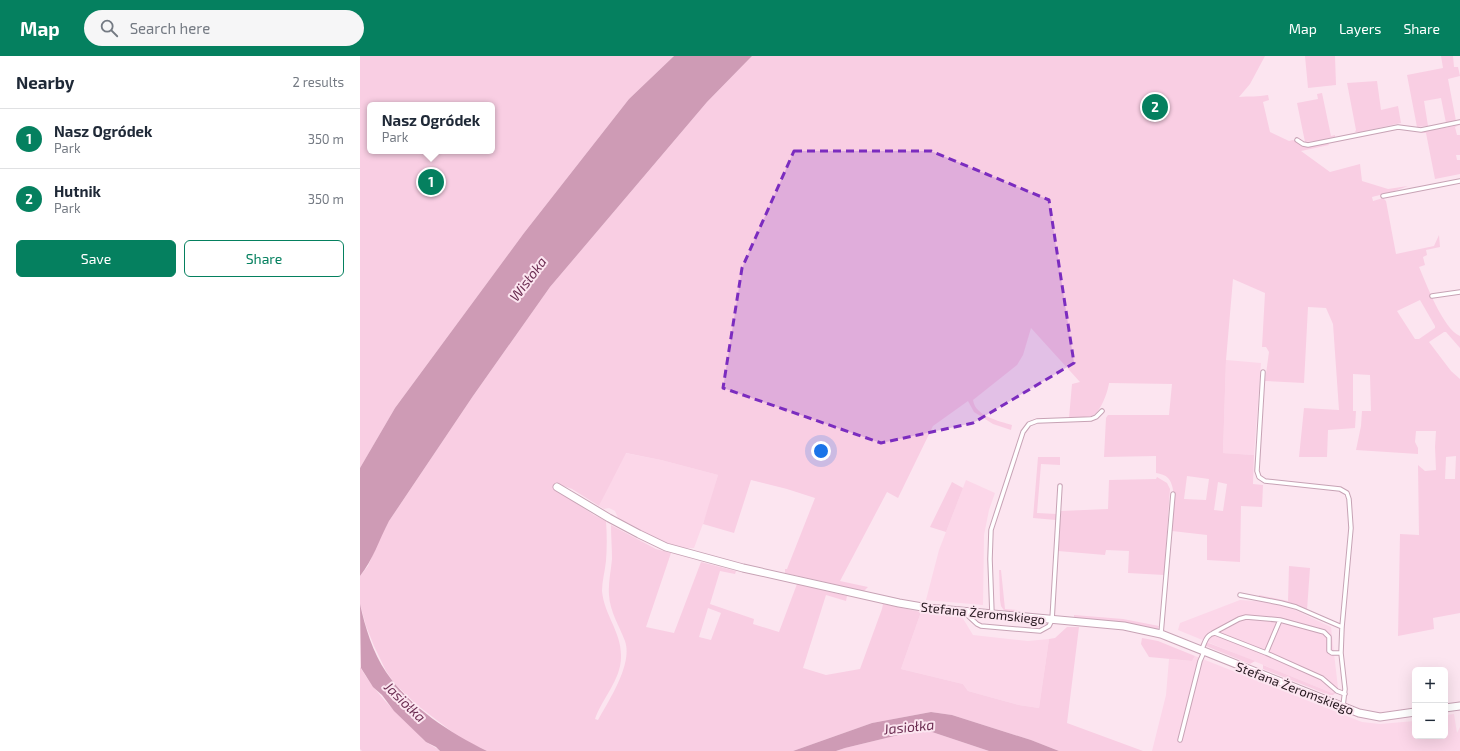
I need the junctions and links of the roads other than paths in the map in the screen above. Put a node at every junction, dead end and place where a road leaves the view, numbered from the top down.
1 (1460, 122) edge
2 (1297, 140) dead end
3 (1460, 180) edge
4 (1382, 196) dead end
5 (1460, 292) edge
6 (1432, 296) dead end
7 (1263, 372) dead end
8 (1102, 411) dead end
9 (1060, 486) dead end
10 (557, 487) dead end
11 (1173, 494) dead end
12 (1240, 595) dead end
13 (964, 612) junction
14 (992, 614) junction
15 (1052, 620) junction
16 (1280, 620) junction
17 (1342, 627) junction
18 (1161, 634) junction
19 (1212, 634) junction
20 (1202, 651) junction
21 (1266, 653) junction
22 (1341, 653) junction
23 (1345, 694) junction
24 (1460, 706) edge
25 (1343, 707) junction
26 (1448, 708) edge
27 (1412, 712) edge
28 (1180, 740) dead end

1 - 2 lane
3 - 4 lane
5 - 6 lane
7 - 17 lane
8 - 14 lane
9 - 15 lane
10 - 13 street, Stefana Żeromskiego
11 - 18 lane
12 - 17 lane
13 - 14 street, Stefana Żeromskiego
13 - 15 lane
14 - 15 street, Stefana Żeromskiego
15 - 18 street, Stefana Żeromskiego
16 - 19 lane
16 - 21 lane
16 - 22 lane
17 - 22 lane
18 - 20 street, Stefana Żeromskiego
19 - 20 lane
19 - 21 lane
20 - 25 street, Stefana Żeromskiego
20 - 28 lane
21 - 23 lane
22 - 23 lane
23 - 25 lane
24 - 26 street
25 - 27 street, Stefana Żeromskiego

